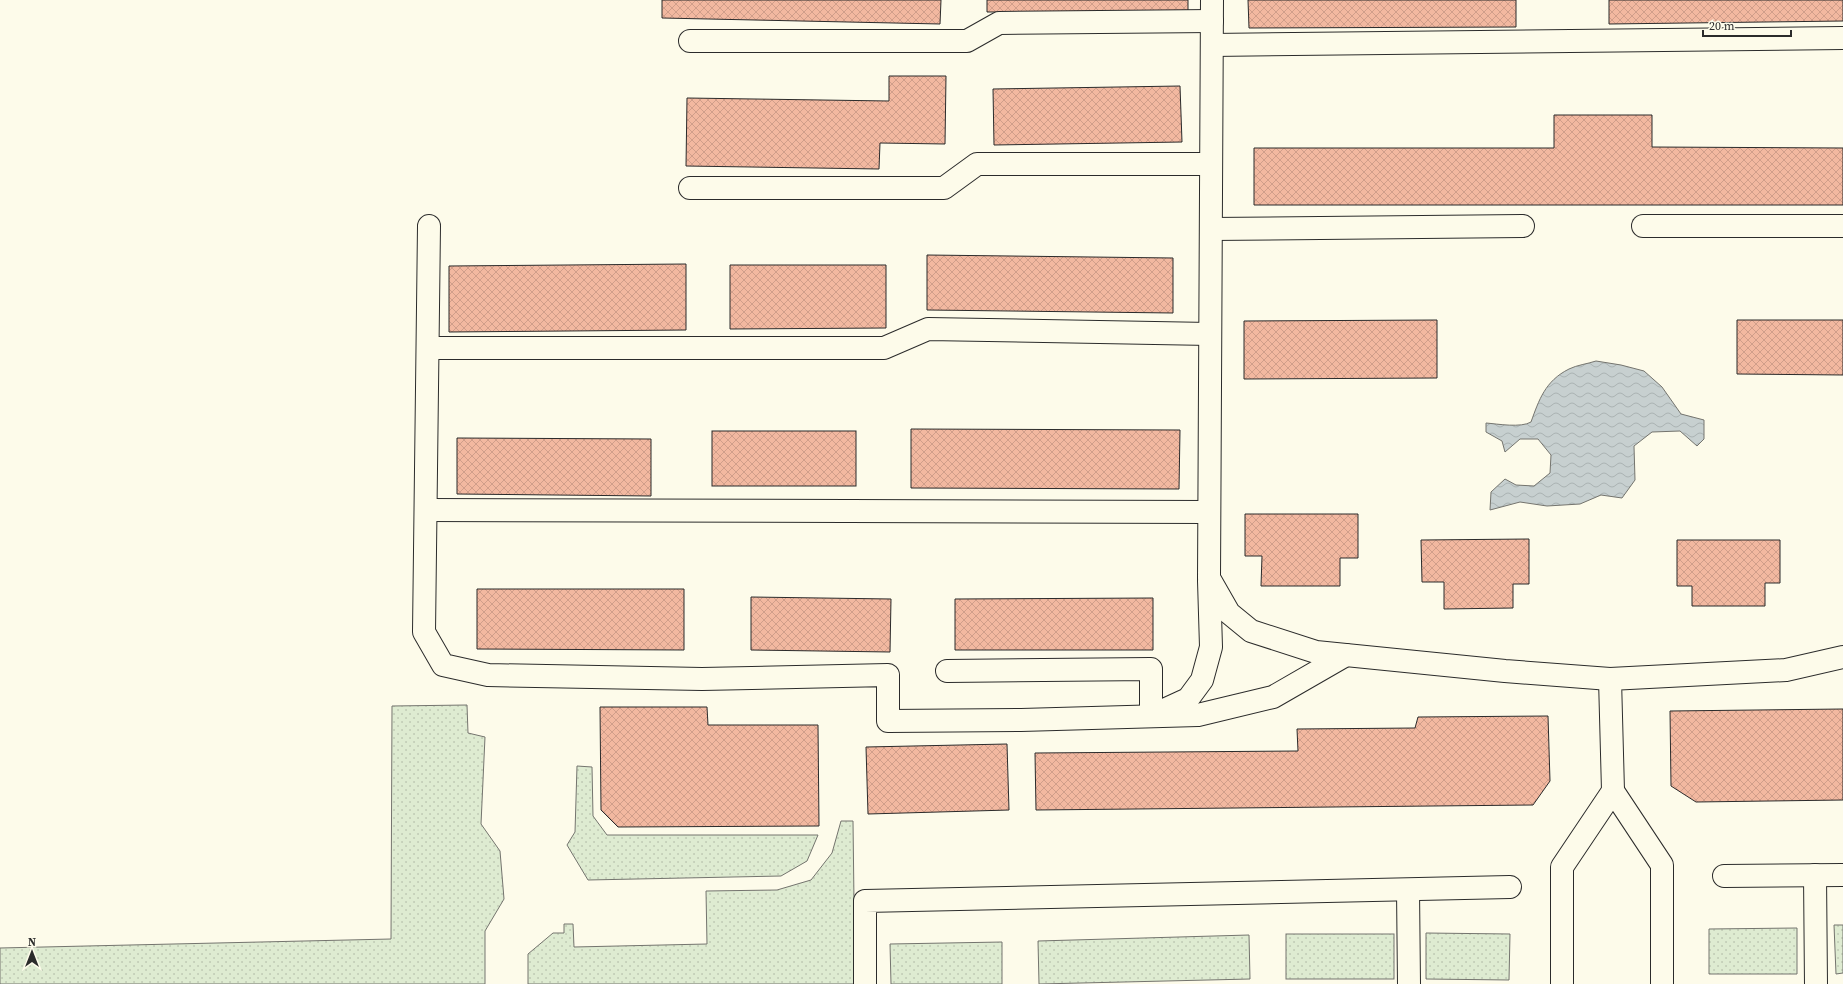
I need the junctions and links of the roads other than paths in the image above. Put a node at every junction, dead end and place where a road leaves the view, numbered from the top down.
1 (1212, 0) edge
2 (1212, 21) junction
3 (1843, 38) edge
4 (690, 41) dead end
5 (1212, 45) junction
6 (1210, 164) junction
7 (690, 188) dead end
8 (429, 226) dead end
9 (1523, 226) dead end
10 (1644, 226) dead end
11 (1843, 226) edge
12 (1211, 229) junction
13 (1210, 334) junction
14 (428, 348) junction
15 (426, 510) junction
16 (1209, 512) junction
17 (1209, 578) junction
18 (1346, 655) junction
19 (1843, 657) edge
20 (947, 671) dead end
21 (1610, 680) junction
22 (1152, 716) junction
23 (1613, 791) junction
24 (1815, 875) junction
25 (1843, 875) edge
26 (1724, 876) dead end
27 (1510, 887) dead end
28 (1408, 890) junction
29 (865, 984) edge
30 (1409, 984) edge
31 (1562, 984) edge
32 (1662, 984) edge
33 (1816, 984) edge

1 - 2 street
2 - 4 street
2 - 5 street
3 - 5 street
5 - 6 street
6 - 7 street
6 - 12 street
8 - 14 street
9 - 12 street
10 - 11 street
12 - 13 street
13 - 14 street
13 - 16 street
14 - 15 street
15 - 16 street
15 - 22 street
16 - 17 street
17 - 18 street
17 - 22 street
18 - 21 street
18 - 22 street
19 - 21 street
20 - 22 street
21 - 23 street
23 - 31 street
23 - 32 street
24 - 25 street
24 - 26 street
24 - 33 street
27 - 28 street
28 - 29 street
28 - 30 street

